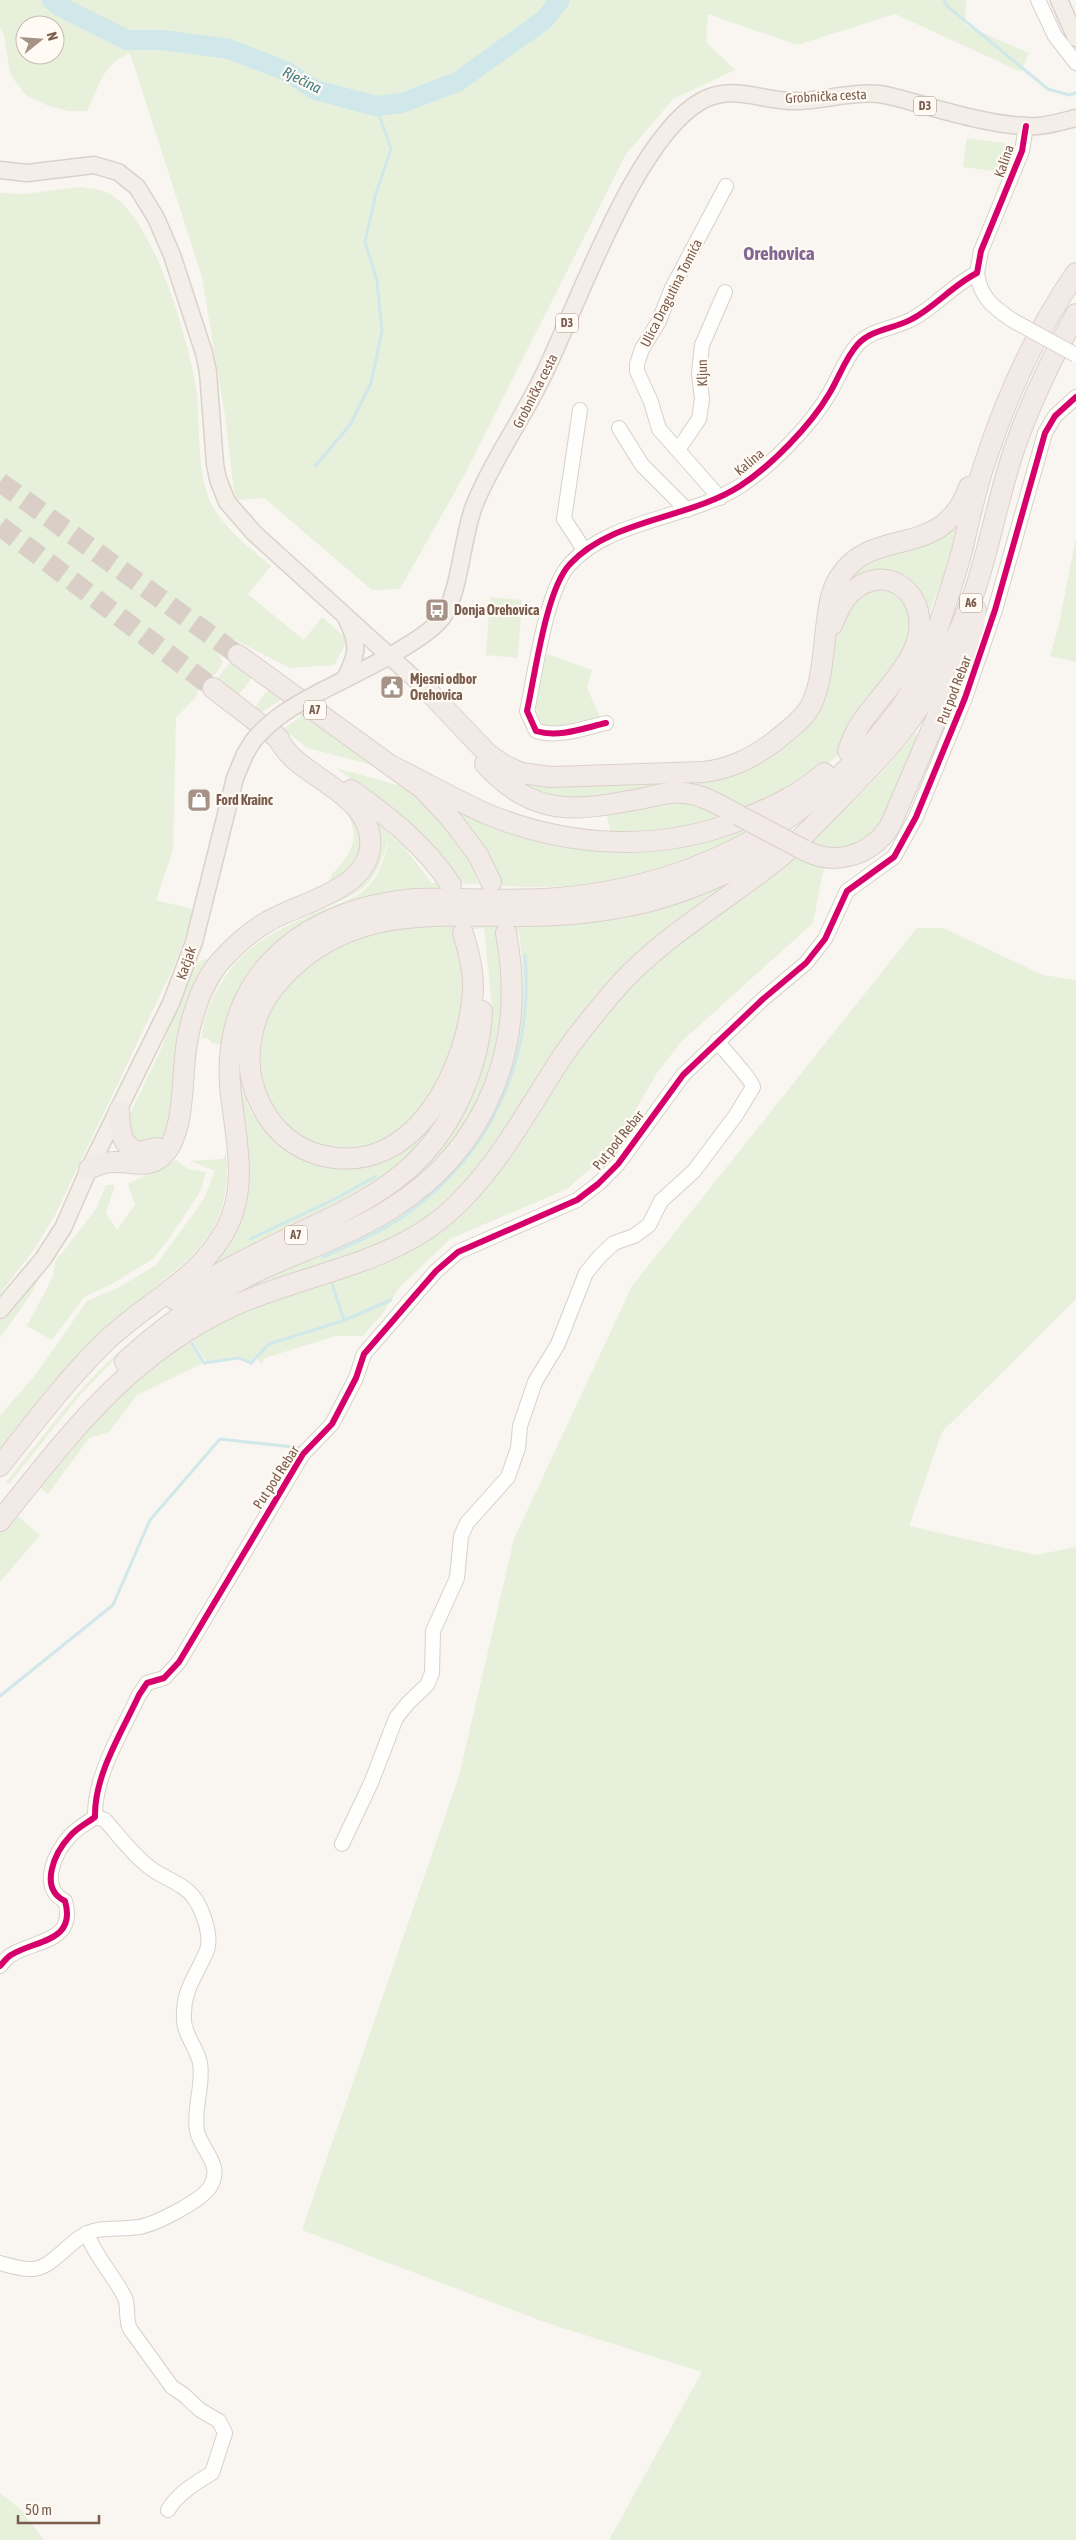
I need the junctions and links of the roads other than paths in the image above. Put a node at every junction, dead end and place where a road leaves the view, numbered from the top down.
1 (1038, 0) edge
2 (1059, 0) edge
3 (1076, 38) edge
4 (1076, 63) edge
5 (1076, 118) edge
6 (1026, 126) junction
7 (0, 170) edge
8 (726, 186) dead end
9 (977, 273) junction
10 (1076, 273) edge
11 (725, 292) dead end
12 (1076, 314) edge
13 (1076, 355) edge
14 (1076, 397) edge
15 (580, 410) dead end
16 (619, 428) dead end
17 (991, 443) junction
18 (678, 450) junction
19 (720, 498) junction
20 (687, 510) junction
21 (584, 551) junction
22 (976, 586) junction
23 (345, 616) junction
24 (936, 629) junction
25 (824, 645) junction
26 (389, 654) junction
27 (238, 655) tunnel mouth
28 (345, 679) junction
29 (213, 688) tunnel mouth
30 (428, 691) joint
31 (606, 723) dead end
32 (459, 725) junction
33 (276, 736) junction
34 (848, 751) junction
35 (392, 766) junction
36 (834, 804) junction
37 (491, 882) dead end
38 (445, 884) dead end
39 (506, 933) dead end
40 (717, 1041) junction
41 (119, 1111) junction
42 (172, 1140) junction
43 (89, 1169) junction
44 (0, 1310) edge
45 (0, 1466) edge
46 (0, 1479) edge
47 (0, 1507) edge
48 (0, 1521) edge
49 (95, 1817) junction
50 (342, 1844) dead end
51 (0, 1966) edge
52 (87, 2233) junction
53 (0, 2263) edge
54 (168, 2510) dead end

1 - 4 street
2 - 3 main road
5 - 6 main road, D3
6 - 9 street, Kalina
6 - 26 main road, Grobnička cesta / D3
7 - 23 main road
8 - 18 street, Ulica Dragutina Tomića
9 - 13 street, bridge
9 - 19 street, Kalina
10 - 17 highway, A6
11 - 18 street, Kljun
12 - 22 highway, A6
14 - 40 street, Put pod Rebar
15 - 21 street
16 - 20 street
17 - 24 highway, A6
17 - 25 highway
18 - 19 street, Ulica Dragutina Tomića
19 - 20 street, Kalina
20 - 21 street, Kalina
21 - 31 street, Kalina
22 - 32 highway, bridge
22 - 36 highway, A6
23 - 26 main road
23 - 28 main road
24 - 34 highway
24 - 45 highway
25 - 32 highway
25 - 34 highway
26 - 28 main road, Kačjak
26 - 30 main road
27 - 35 highway, A7
28 - 41 main road, Kačjak, bridge
29 - 33 highway
30 - 32 highway
33 - 38 highway
33 - 42 highway
34 - 35 highway
35 - 37 highway, A7
36 - 46 highway, A7
36 - 48 highway
39 - 47 highway, A7
40 - 49 street, Put pod Rebar
40 - 50 street
41 - 42 highway
41 - 43 main road, Kačjak
42 - 43 highway
43 - 44 main road, Kačjak
49 - 51 street
49 - 52 street
52 - 53 street
52 - 54 street

